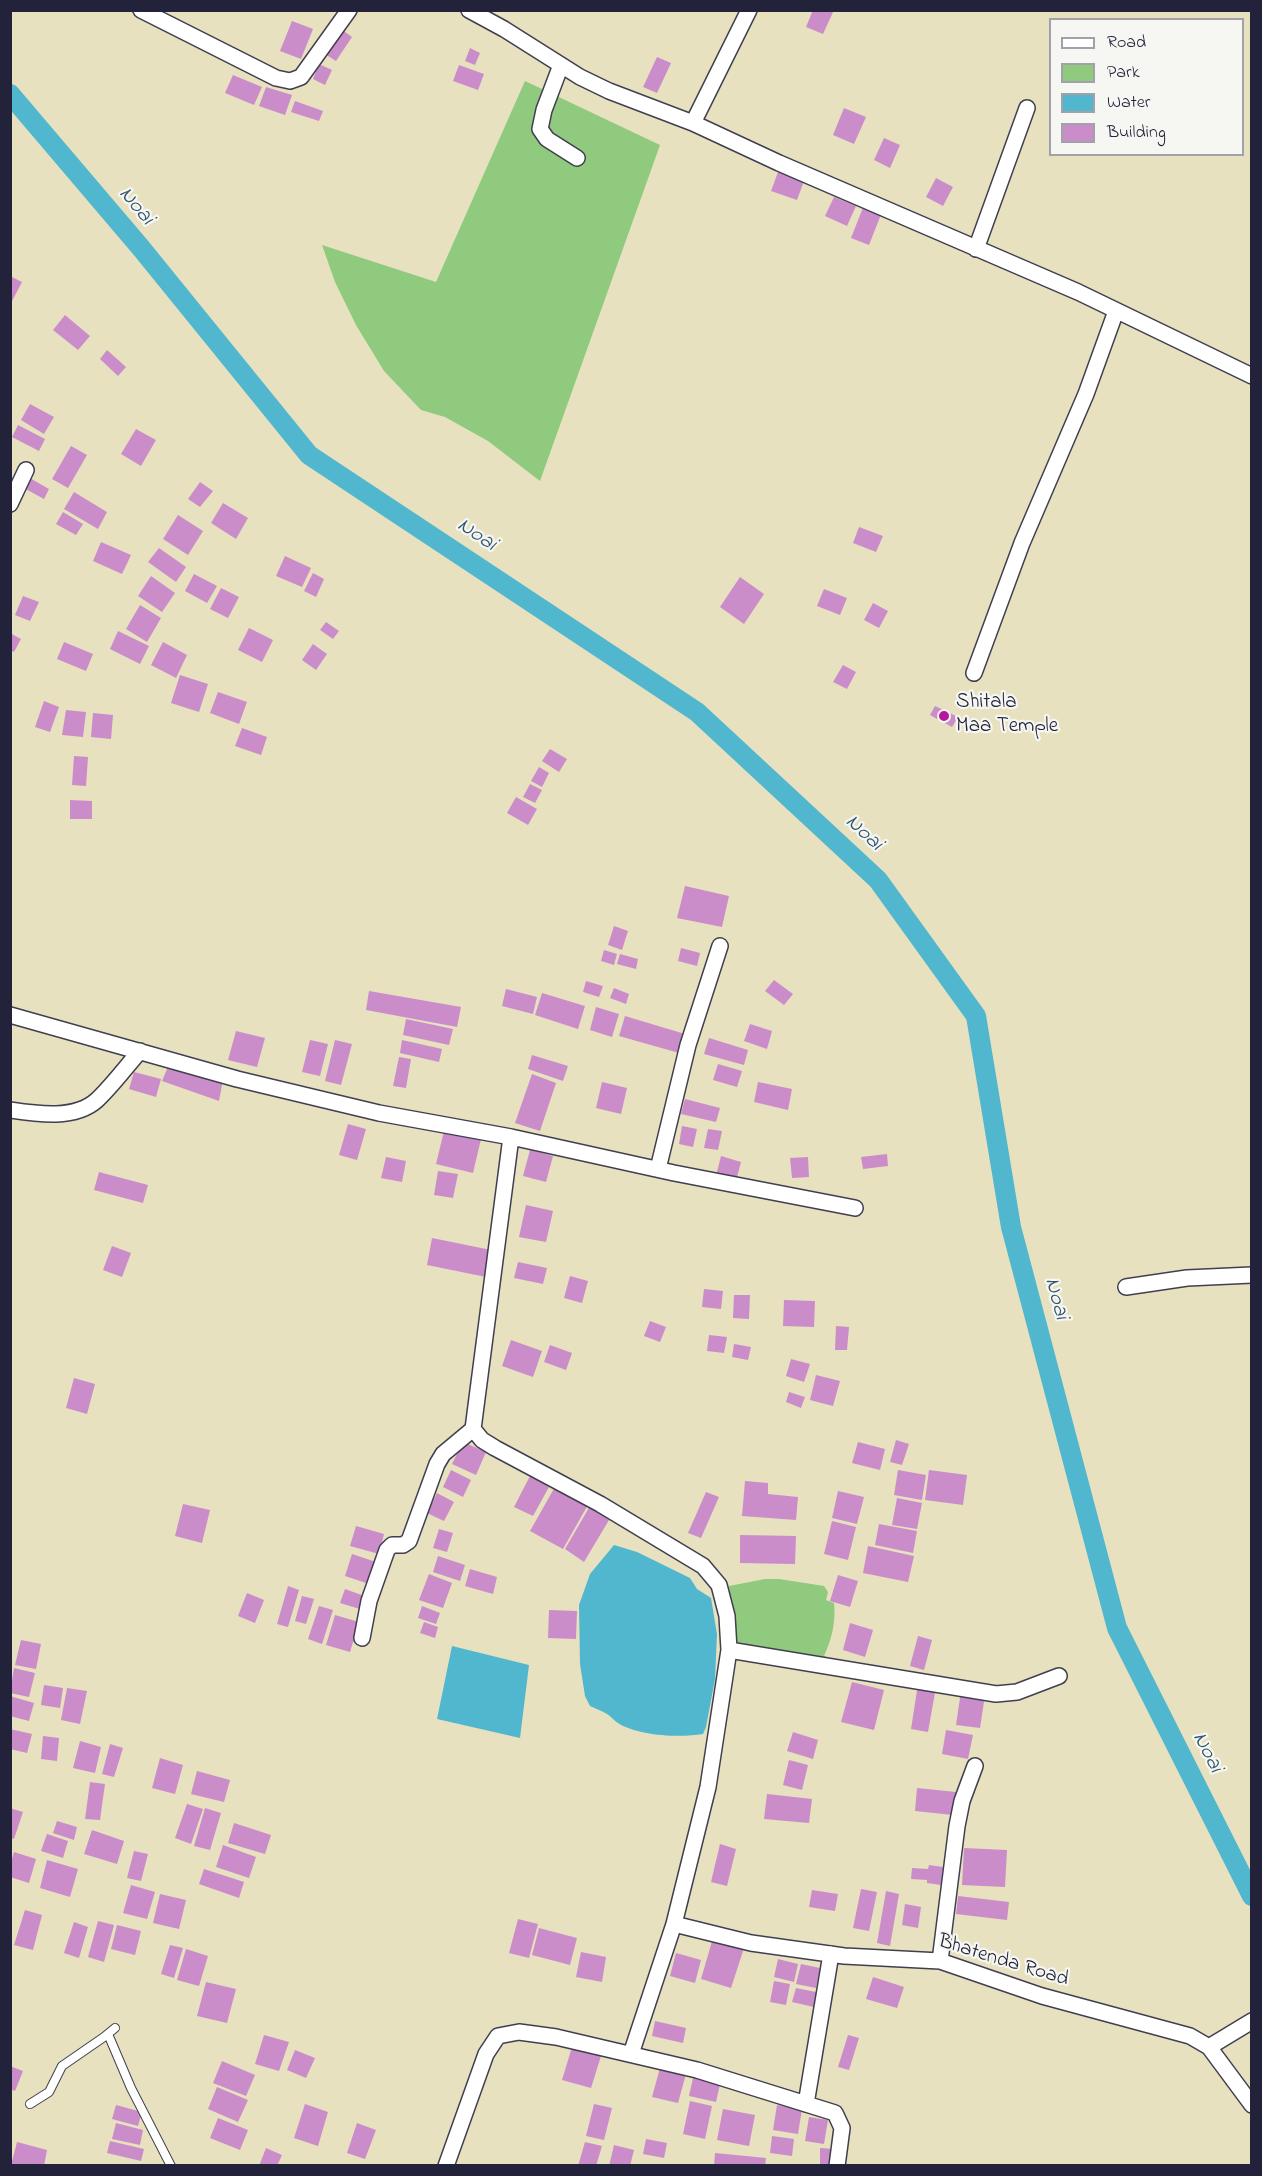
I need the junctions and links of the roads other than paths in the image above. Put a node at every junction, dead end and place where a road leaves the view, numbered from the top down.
1 (141, 10) edge
2 (349, 10) edge
3 (469, 10) edge
4 (749, 10) edge
5 (561, 65) junction
6 (1027, 108) dead end
7 (693, 123) junction
8 (577, 158) dead end
9 (976, 249) junction
10 (1116, 311) junction
11 (1251, 376) edge
12 (26, 470) dead end
13 (10, 504) edge
14 (974, 673) dead end
15 (720, 946) dead end
16 (10, 1015) edge
17 (140, 1051) junction
18 (10, 1110) edge
19 (511, 1137) junction
20 (658, 1169) junction
21 (855, 1208) dead end
22 (1251, 1275) edge
23 (1126, 1287) dead end
24 (473, 1429) junction
25 (362, 1638) dead end
26 (729, 1650) junction
27 (1059, 1676) dead end
28 (975, 1766) dead end
29 (674, 1924) junction
30 (831, 1954) junction
31 (940, 1961) junction
32 (1251, 2021) edge
33 (115, 2028) dead end
34 (108, 2034) junction
35 (1209, 2048) junction
36 (630, 2054) junction
37 (30, 2104) dead end
38 (806, 2104) junction
39 (1251, 2105) edge
40 (171, 2166) edge
41 (446, 2166) edge
42 (837, 2166) edge

1 - 2 street
3 - 5 street
4 - 7 street
5 - 7 street
5 - 8 street
6 - 9 street
7 - 9 street
9 - 10 street
10 - 11 street
10 - 14 street
12 - 13 street
15 - 20 street
16 - 17 street
17 - 18 street
17 - 19 street
19 - 20 street
19 - 24 street
20 - 21 street
22 - 23 street
24 - 25 street
24 - 26 street
26 - 27 street
26 - 29 street
28 - 31 street
29 - 30 street, Bhatenda Road
29 - 36 street
30 - 31 street, Bhatenda Road
30 - 38 street
31 - 35 street, Bhatenda Road
32 - 35 street
33 - 34 lane
34 - 37 lane
34 - 40 lane
35 - 39 street, Bhatenda Road
36 - 38 street
36 - 41 street
38 - 42 street

